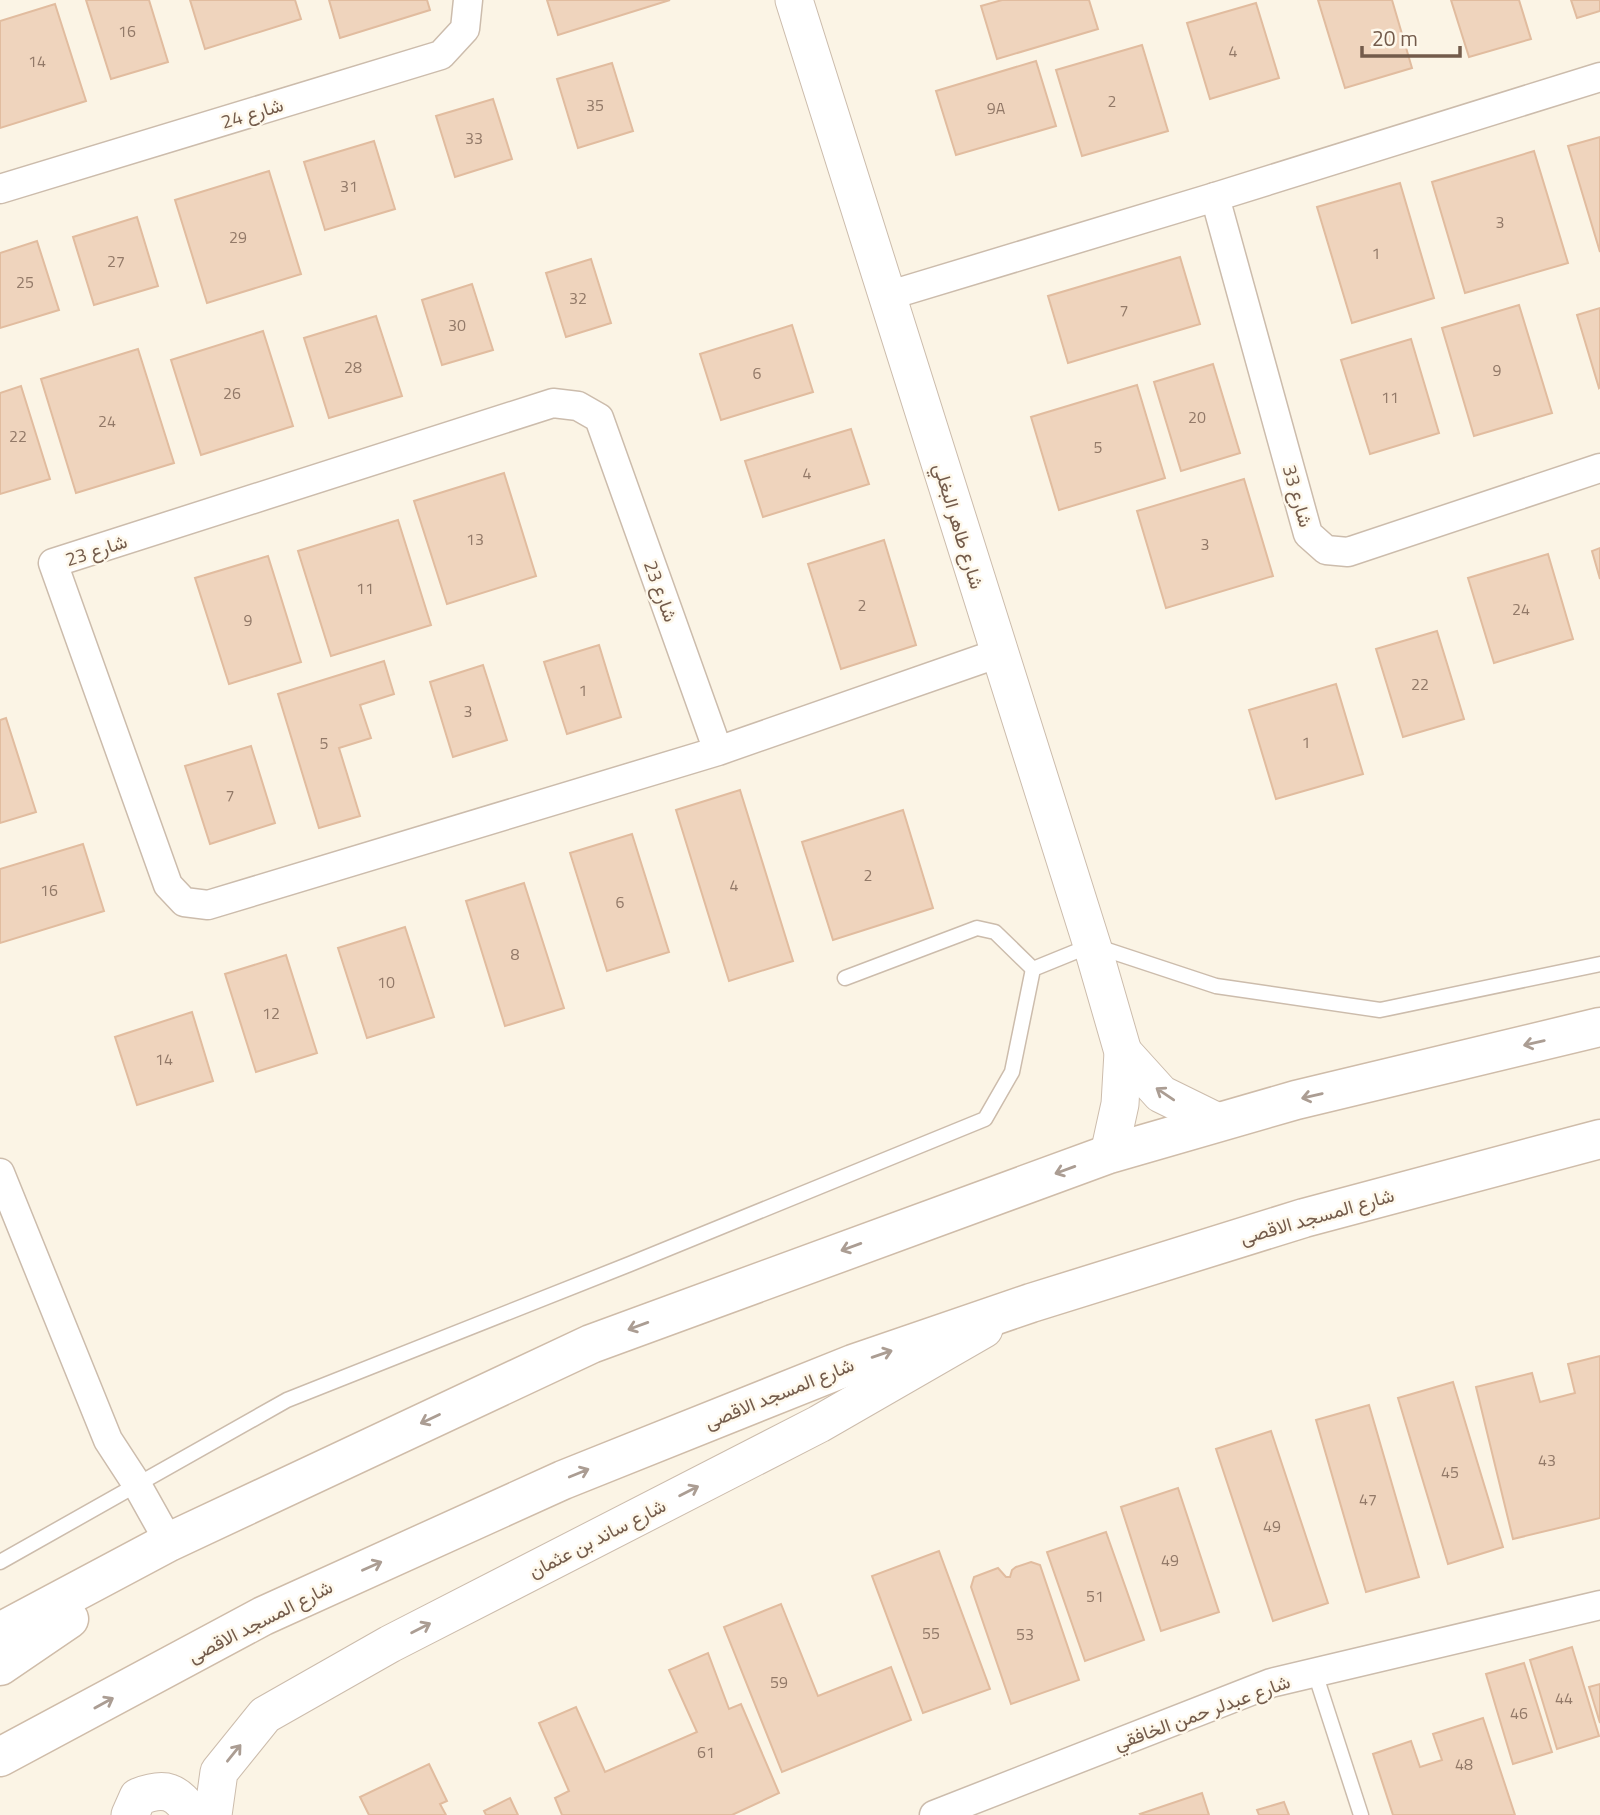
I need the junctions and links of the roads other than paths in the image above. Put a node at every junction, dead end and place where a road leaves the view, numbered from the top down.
1 (468, 0) edge
2 (794, 0) edge
3 (1600, 77) edge
4 (0, 189) edge
5 (1215, 198) junction
6 (887, 296) junction
7 (1600, 468) edge
8 (999, 653) junction
9 (718, 751) junction
10 (1092, 944) junction
11 (1600, 964) edge
12 (1033, 969) junction
13 (845, 978) dead end
14 (1600, 1027) edge
15 (1123, 1052) junction
16 (1218, 1122) junction
17 (1600, 1139) edge
18 (1109, 1154) junction
19 (0, 1173) edge
20 (1031, 1303) junction
21 (136, 1483) junction
22 (158, 1547) junction
23 (0, 1562) edge
24 (1600, 1605) edge
25 (0, 1632) edge
26 (0, 1666) edge
27 (1315, 1673) junction
28 (63, 1725) junction
29 (0, 1733) edge
30 (0, 1757) edge
31 (130, 1815) edge
32 (193, 1815) edge
33 (213, 1815) edge
34 (934, 1815) edge
35 (1361, 1815) edge

1 - 4 street, شارع 24
2 - 6 street, شارع طاهر البغلي
3 - 5 street
5 - 6 street
5 - 7 street, شارع 33
6 - 8 street, شارع طاهر البغلي
8 - 9 street, شارع 23
8 - 10 street, شارع طاهر البغلي
9 - 9 street, شارع 23
10 - 11 lane
10 - 12 lane
10 - 15 street, شارع طاهر البغلي
12 - 13 lane
12 - 21 lane
14 -> 16 main road
16 -> 15 street, شارع طاهر البغلي
15 - 18 street, شارع طاهر البغلي
16 - 18 main road
17 - 20 main road, شارع المسجد الاقصى
18 -> 22 main road
19 - 21 street
28 -> 20 main road, شارع المسجد الاقصى
33 -> 20 street, شارع ساند بن عثمان
21 - 22 street
21 - 23 lane
22 - 25 main road
22 - 26 main road
24 - 27 street, شارع عبدلر حمن الخافقي
27 - 34 street, شارع عبدلر حمن الخافقي
27 - 35 lane
28 - 29 main road
28 - 30 main road, شارع المسجد الاقصى
31 - 32 street

